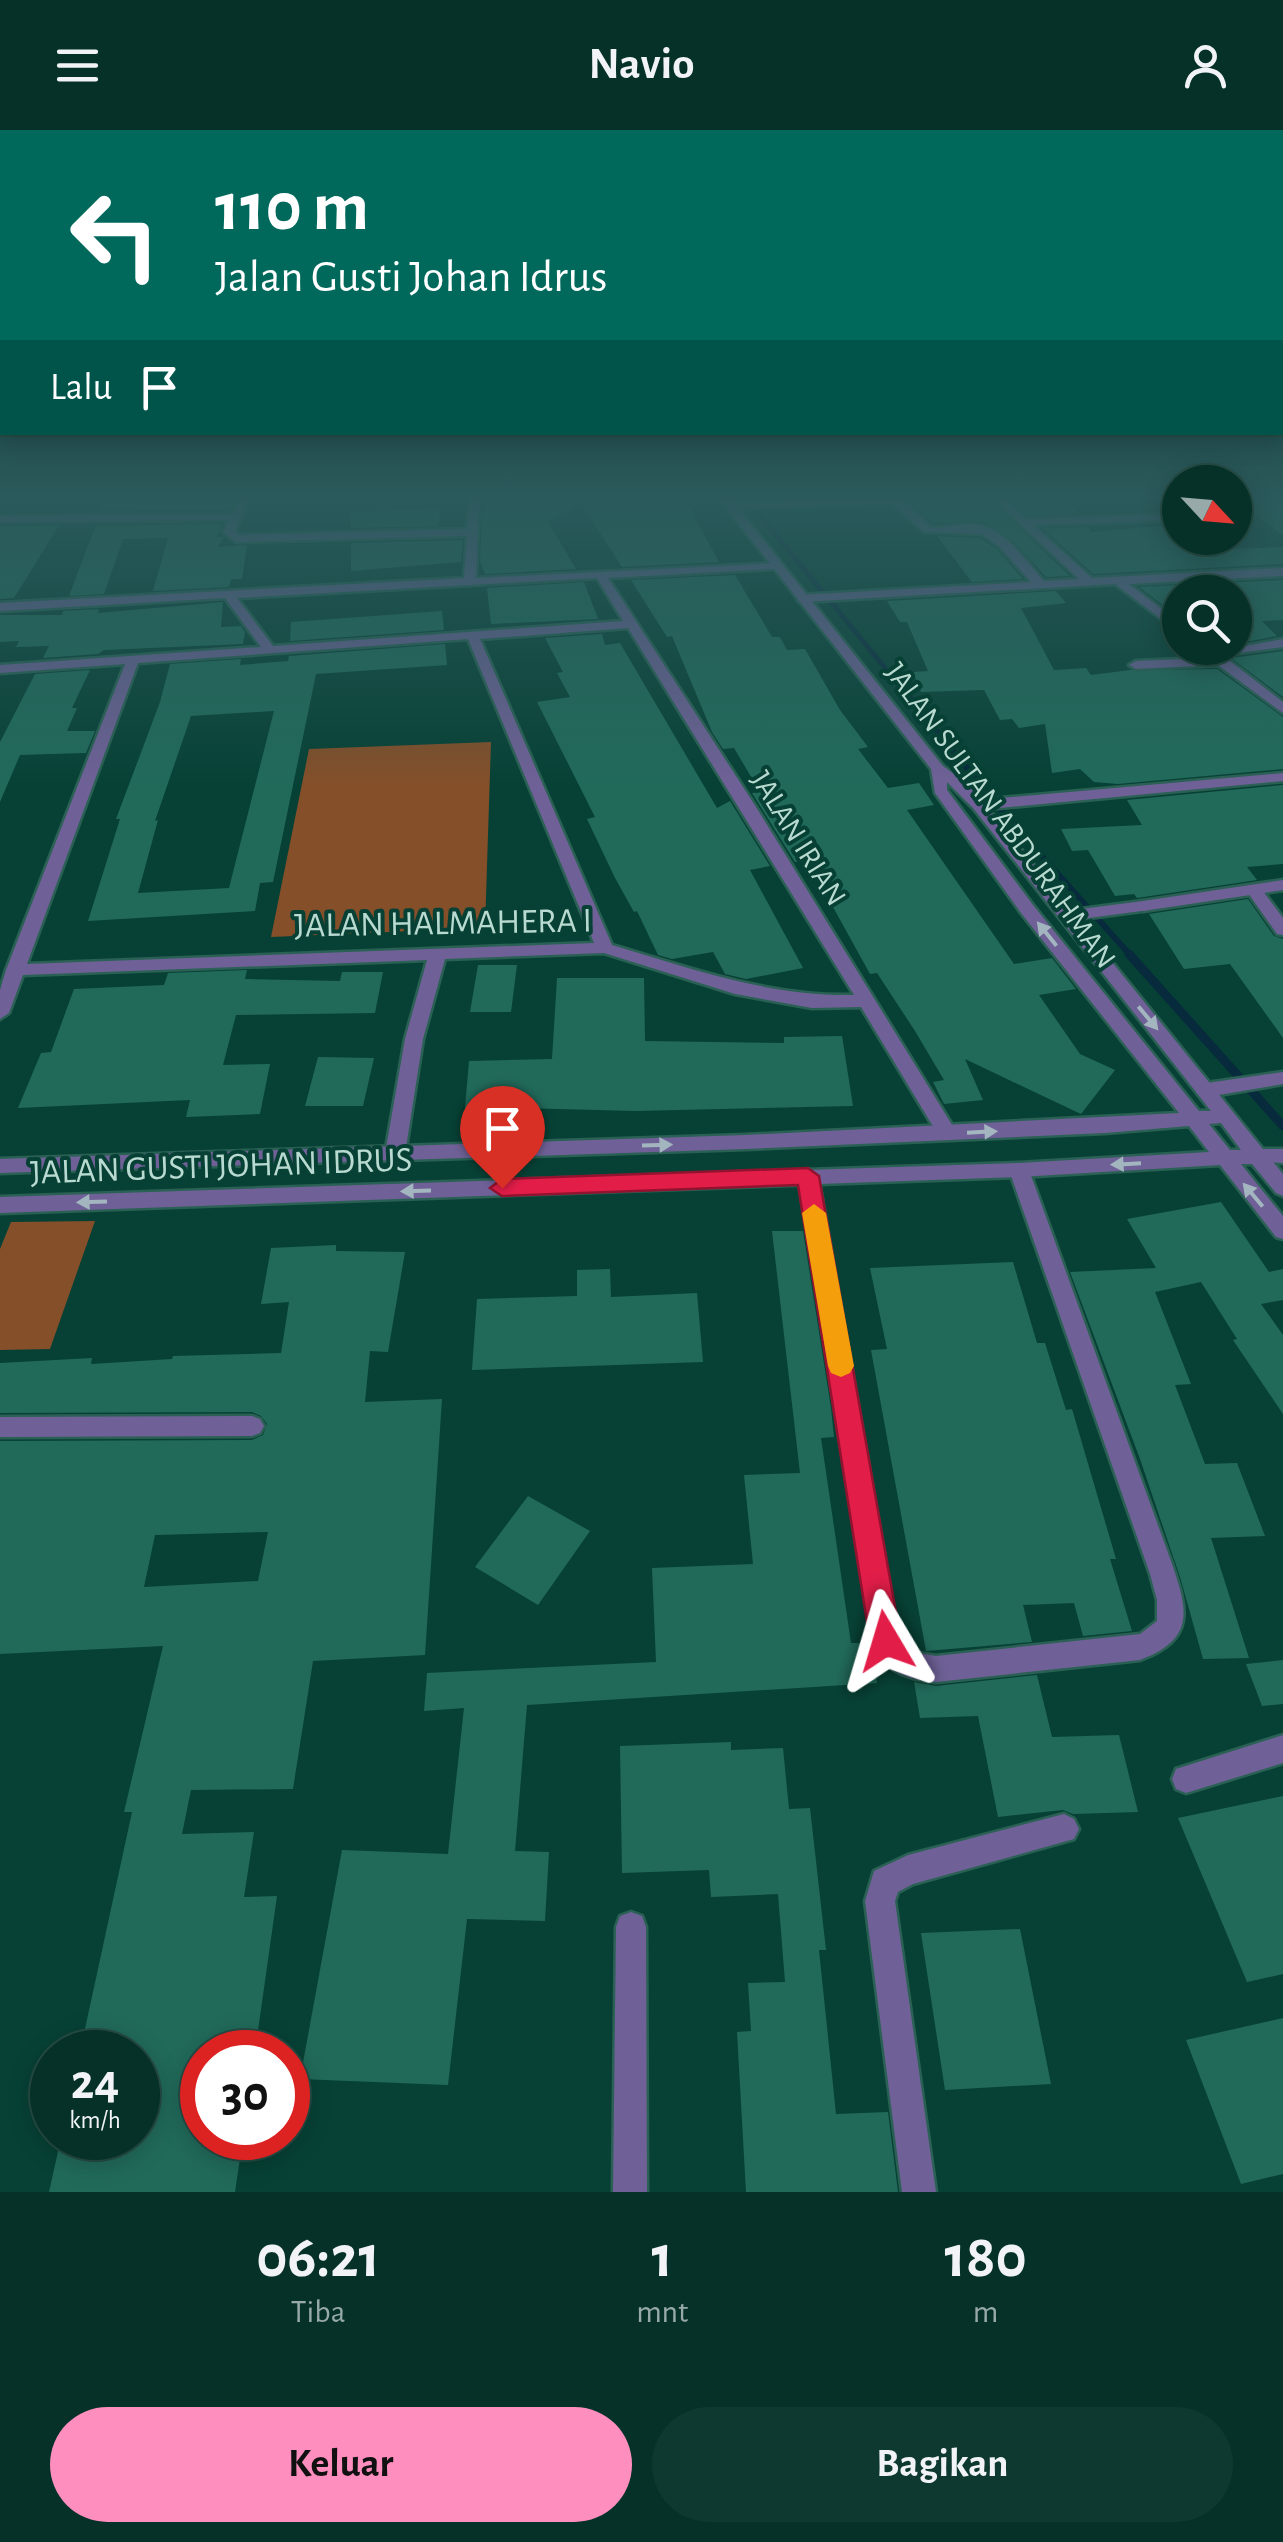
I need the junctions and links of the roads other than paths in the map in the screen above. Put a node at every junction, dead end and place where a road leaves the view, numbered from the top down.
1 (277, 593) edge
2 (612, 593) edge
3 (798, 593) edge
4 (893, 593) edge
5 (1134, 593) edge
6 (229, 596) junction
7 (802, 598) junction
8 (0, 608) edge
9 (1162, 615) edge
10 (632, 624) junction
11 (473, 636) junction
12 (1283, 642) edge
13 (1252, 647) edge
14 (269, 649) junction
15 (133, 659) junction
16 (1162, 661) edge
17 (1136, 665) dead end
18 (1226, 665) edge
19 (0, 669) edge
20 (1283, 709) edge
21 (938, 769) junction
22 (1283, 777) edge
23 (979, 805) junction
24 (1283, 884) edge
25 (1254, 890) junction
26 (1067, 916) junction
27 (1283, 930) edge
28 (605, 948) junction
29 (438, 952) junction
30 (15, 970) junction
31 (866, 1001) junction
32 (0, 1013) edge
33 (1278, 1078) edge
34 (1216, 1088) junction
35 (1228, 1116) junction
36 (1196, 1119) junction
37 (946, 1133) junction
38 (600, 1147) junction
39 (395, 1154) junction
40 (1258, 1156) junction
41 (1283, 1156) edge
42 (1223, 1159) junction
43 (0, 1166) edge
44 (1018, 1170) junction
45 (808, 1176) junction
46 (602, 1184) junction
47 (1283, 1188) edge
48 (0, 1205) edge
49 (1283, 1231) edge
50 (252, 1426) dead end
51 (0, 1427) edge
52 (1283, 1749) edge
53 (1186, 1779) dead end
54 (1064, 1828) dead end
55 (631, 1927) dead end
56 (630, 2192) edge
57 (920, 2192) edge

1 - 6 street
2 - 10 street, JALAN IRIAN
3 - 7 street, JALAN SULTAN ABDURAHMAN
4 - 7 street
5 - 9 street
6 - 8 street
6 - 14 street
7 - 21 street, JALAN SULTAN ABDURAHMAN
10 - 11 street
10 - 31 street, JALAN IRIAN
11 - 14 street
11 - 28 street
12 - 13 street
14 - 15 street
15 - 19 street
15 - 30 street
16 - 17 street
18 - 20 street
21 - 23 street
36 -> 21 street, JALAN SULTAN ABDURAHMAN
22 - 23 street
23 - 26 street
24 - 25 street
25 - 26 street
25 - 27 street
26 -> 34 street
28 - 29 street, JALAN HALMAHERA I
28 - 31 street, JALAN HALMAHERA I
29 - 30 street, JALAN HALMAHERA I
29 - 39 street
30 - 32 street
31 - 37 street, JALAN IRIAN
33 - 34 street
34 - 35 street
35 - 36 street, JALAN GUSTI JOHAN IDRUS
35 - 40 street
37 -> 36 street, JALAN GUSTI JOHAN IDRUS
36 - 42 street, JALAN SULTAN ABDURAHMAN
38 -> 37 street, JALAN GUSTI JOHAN IDRUS
38 - 39 street, JALAN GUSTI JOHAN IDRUS
38 - 46 street
39 - 43 street, JALAN GUSTI JOHAN IDRUS
40 - 41 street
40 - 42 street, JALAN GUSTI JOHAN IDRUS
40 - 47 street
42 -> 44 street, JALAN GUSTI JOHAN IDRUS
49 -> 42 street
44 - 45 street, JALAN GUSTI JOHAN IDRUS
44 - 45 street
45 - 46 street, JALAN GUSTI JOHAN IDRUS
46 -> 48 street, JALAN GUSTI JOHAN IDRUS
50 - 51 street
52 - 53 street
54 - 57 street
55 - 56 street

